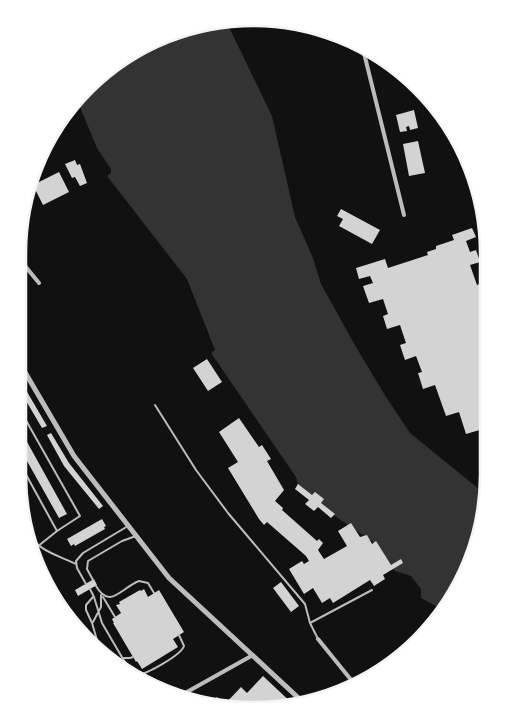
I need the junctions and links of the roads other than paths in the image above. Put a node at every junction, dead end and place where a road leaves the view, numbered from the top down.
1 (365, 56) edge
2 (404, 215) dead end
3 (26, 267) edge
4 (39, 283) dead end
5 (26, 374) edge
6 (155, 405) dead end
7 (26, 420) edge
8 (26, 474) edge
9 (128, 526) junction
10 (58, 531) junction
11 (136, 536) junction
12 (38, 546) joint
13 (76, 564) junction
14 (93, 580) dead end
15 (86, 584) dead end
16 (96, 586) dead end
17 (90, 589) dead end
18 (372, 590) dead end
19 (154, 593) dead end
20 (101, 594) junction
21 (94, 597) junction
22 (98, 612) junction
23 (115, 617) dead end
24 (92, 623) junction
25 (310, 623) junction
26 (179, 635) dead end
27 (96, 638) edge
28 (318, 639) joint
29 (253, 655) junction
30 (122, 657) junction
31 (133, 657) dead end
32 (125, 663) edge
33 (144, 673) edge
34 (350, 679) edge
35 (188, 692) edge
36 (297, 697) edge

1 - 2 street
3 - 4 street
5 - 9 street
6 - 25 lane
7 - 10 lane
8 - 10 lane
9 - 11 street
9 - 13 lane
10 - 12 lane
11 - 14 lane
11 - 29 street
12 - 13 lane
13 - 15 lane
16 - 20 lane
17 - 21 lane
18 - 25 lane
19 - 20 lane
20 - 22 lane
20 - 23 lane
21 - 22 lane
21 - 24 lane
22 - 24 lane
22 - 30 lane
24 - 27 lane
25 - 28 lane
26 - 33 lane
28 - 34 street
29 - 35 street
29 - 36 street
30 - 31 lane
30 - 32 lane

